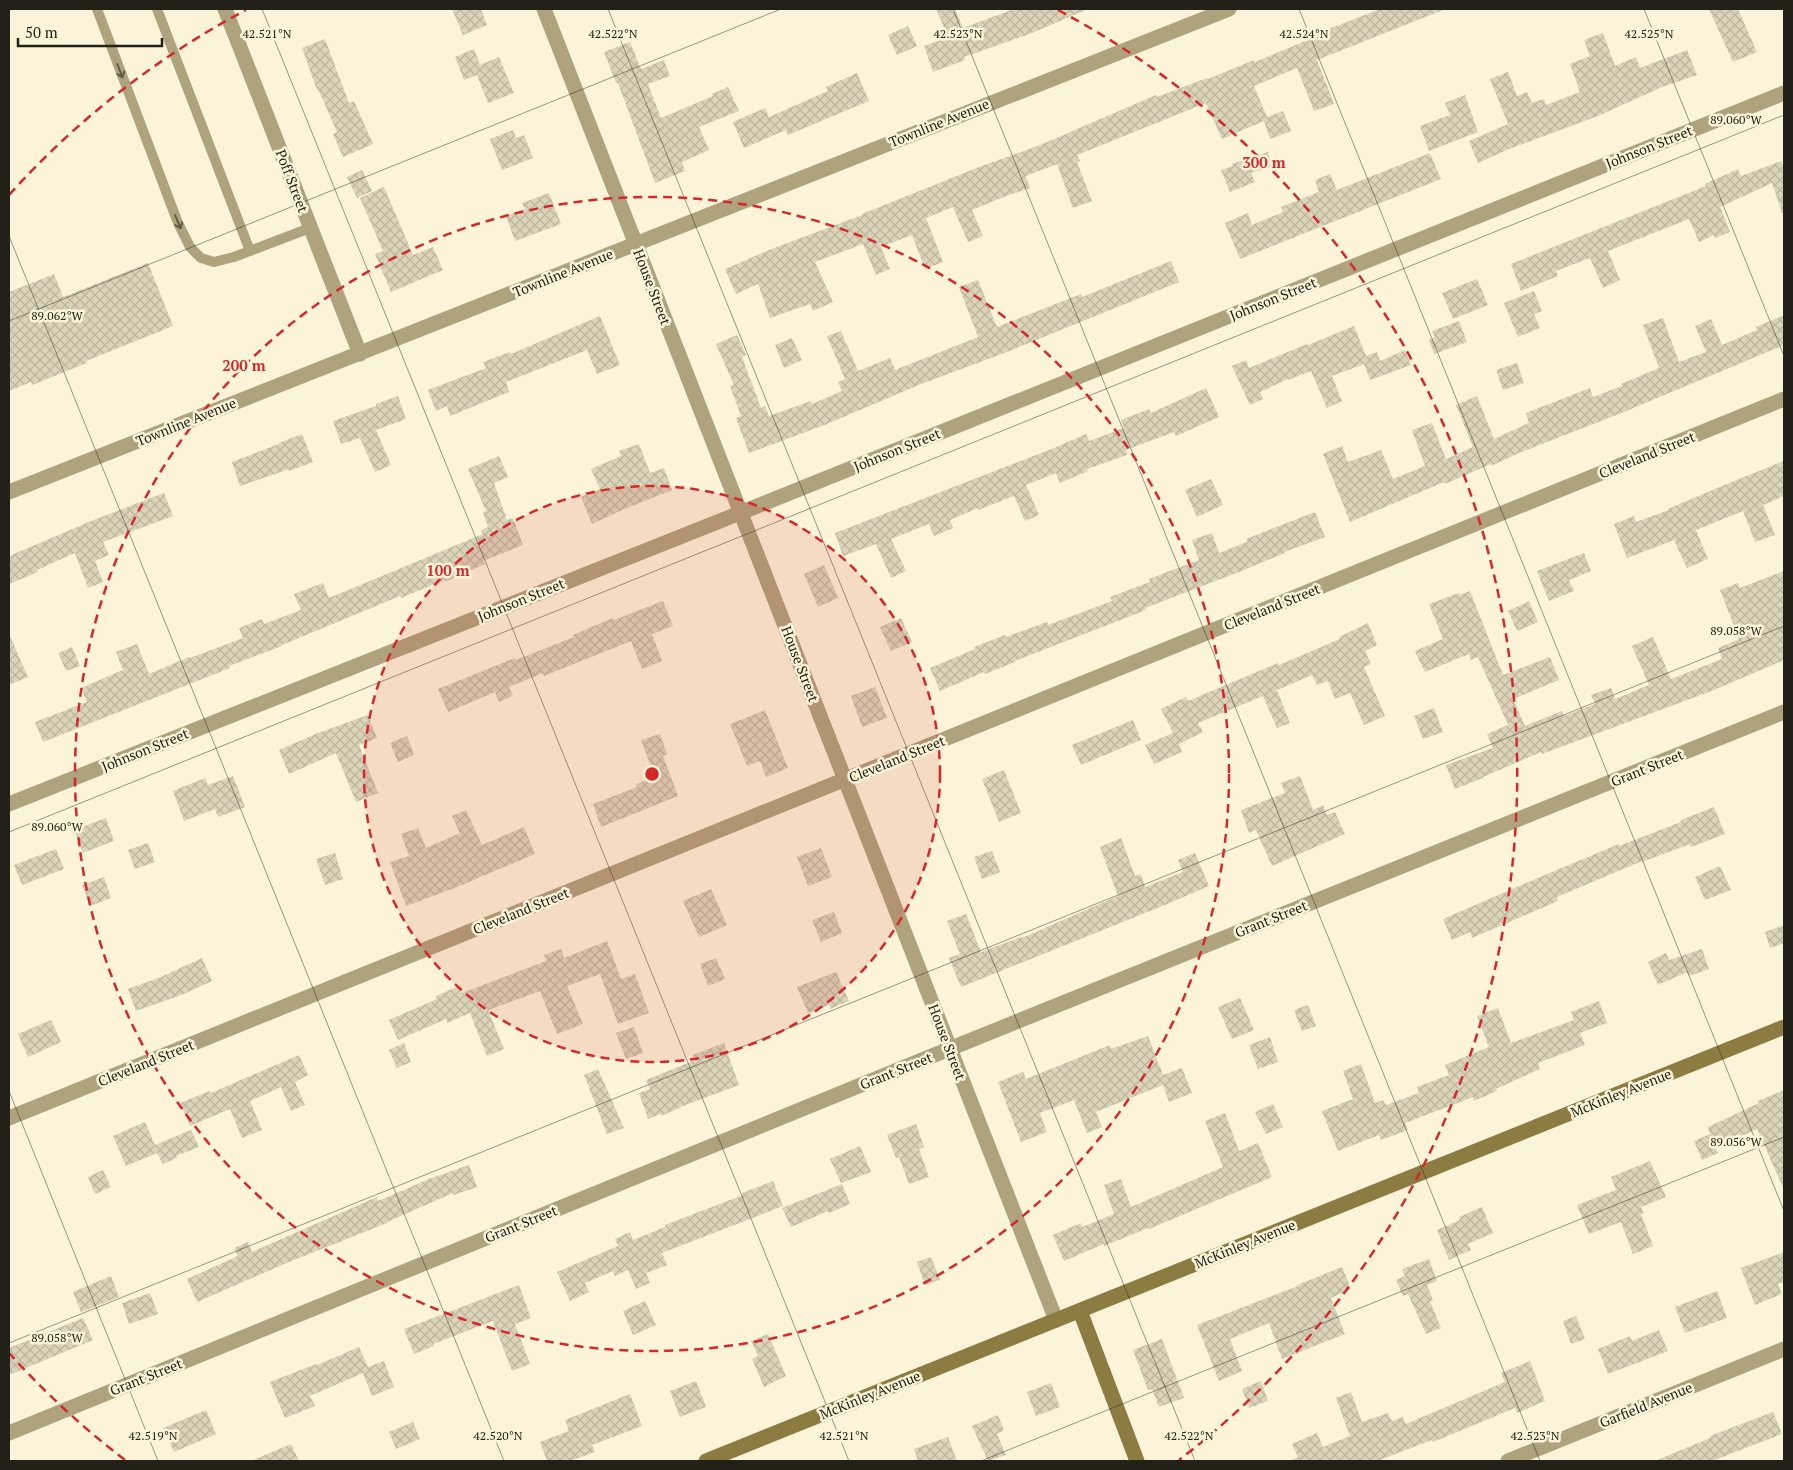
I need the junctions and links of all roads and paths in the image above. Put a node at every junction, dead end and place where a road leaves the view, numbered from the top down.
1 (97, 9) edge
2 (157, 9) edge
3 (225, 9) edge
4 (544, 9) edge
5 (1228, 9) edge
6 (1784, 93) edge
7 (310, 228) junction
8 (635, 244) junction
9 (250, 251) junction
10 (360, 354) junction
11 (1784, 399) edge
12 (9, 492) edge
13 (740, 513) junction
14 (1784, 712) edge
15 (845, 780) junction
16 (9, 804) edge
17 (1784, 1027) edge
18 (950, 1049) junction
19 (9, 1118) edge
20 (1080, 1311) junction
21 (1056, 1320) junction
22 (1784, 1350) edge
23 (9, 1434) edge
24 (706, 1461) edge
25 (1137, 1461) edge
26 (1508, 1461) edge

1 -> 9 lane
2 - 9 lane
3 - 7 street, Poff Street
4 - 8 street, House Street
5 - 8 street, Townline Avenue
6 - 13 street, Johnson Street
7 - 9 lane
7 - 10 street, Poff Street
8 - 10 street, Townline Avenue
8 - 13 street, House Street
10 - 12 street, Townline Avenue
11 - 15 street, Cleveland Street
13 - 15 street, House Street
13 - 16 street, Johnson Street
14 - 18 street, Grant Street
15 - 18 street, House Street
15 - 19 street, Cleveland Street
17 - 20 street, McKinley Avenue
18 - 21 street, House Street
18 - 23 street, Grant Street
20 - 21 street, McKinley Avenue
20 - 25 street
21 - 24 street, McKinley Avenue
22 - 26 street, Garfield Avenue

